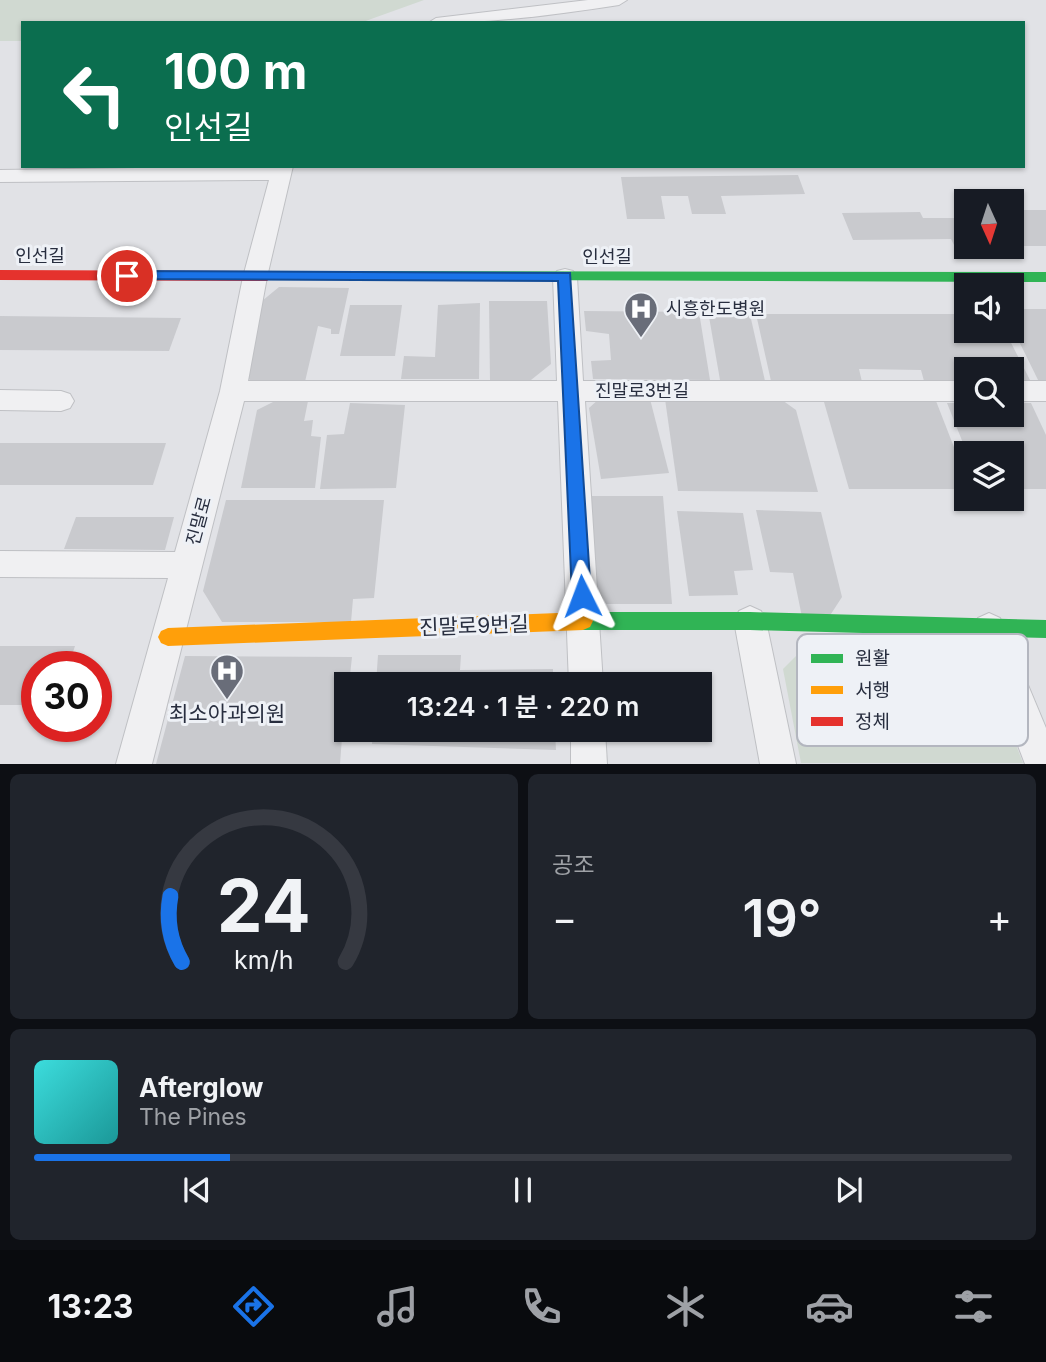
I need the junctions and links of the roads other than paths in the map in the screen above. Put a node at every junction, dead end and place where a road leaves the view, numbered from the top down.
1 (619, 0) edge
2 (455, 21) edge
3 (282, 170) edge
4 (0, 176) edge
5 (0, 275) edge
6 (255, 276) junction
7 (565, 276) junction
8 (1046, 277) edge
9 (233, 391) junction
10 (571, 391) junction
11 (954, 391) edge
12 (1024, 391) edge
13 (1046, 391) edge
14 (0, 400) edge
15 (61, 401) dead end
16 (0, 564) edge
17 (187, 565) junction
18 (583, 621) junction
19 (750, 621) junction
20 (989, 628) junction
21 (1046, 629) edge
22 (991, 634) edge
23 (168, 637) junction
24 (585, 672) edge
25 (1028, 726) edge
26 (588, 742) edge
27 (134, 764) edge
28 (589, 764) edge
29 (778, 764) edge
30 (1043, 764) edge

1 - 2 street
3 - 4 street
3 - 6 street, 진말로
5 - 6 street, 인선길
6 - 7 street, 인선길
6 - 9 street, 진말로
7 - 8 street, 인선길
7 - 10 street
9 - 10 street, 진말로3번길
9 - 17 street, 진말로
10 - 11 street, 진말로3번길
10 - 18 street
12 - 13 street
14 - 15 street
16 - 17 street
17 - 23 street, 진말로
18 - 19 street, 진말로9번길
18 - 23 street, 진말로9번길
18 - 24 street
19 - 20 street, 진말로9번길
19 - 29 street
20 - 21 street, 진말로9번길
20 - 22 street
23 - 27 street, 진말로
25 - 30 street
26 - 28 street

